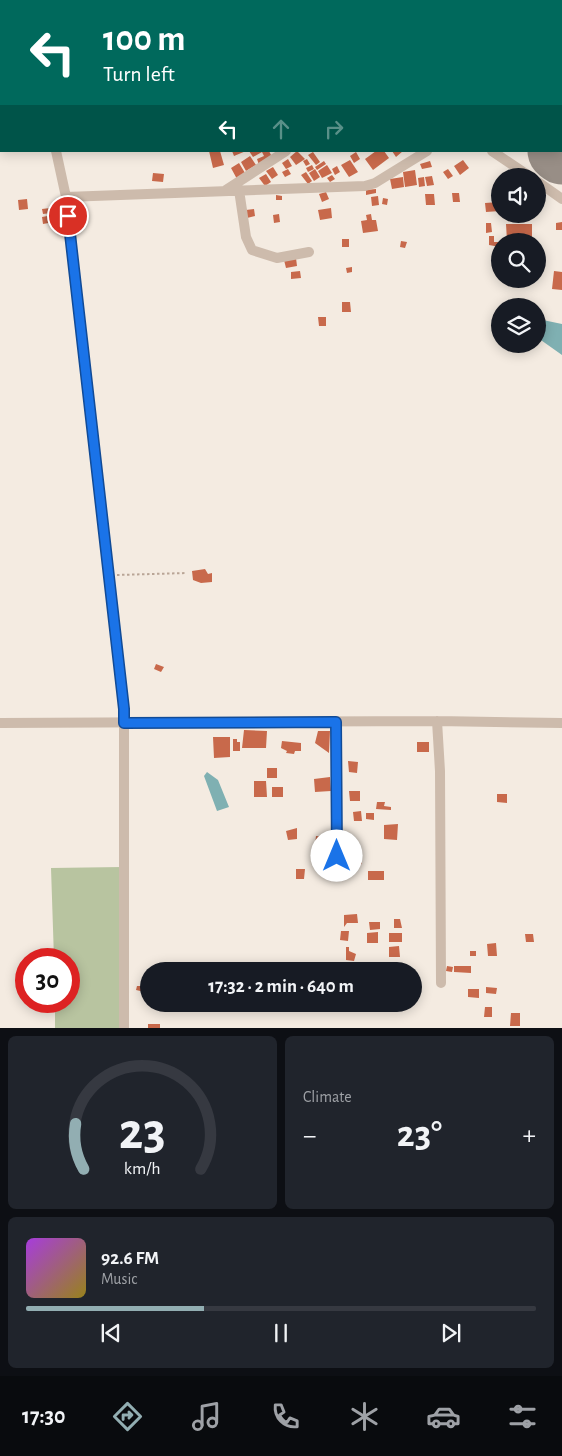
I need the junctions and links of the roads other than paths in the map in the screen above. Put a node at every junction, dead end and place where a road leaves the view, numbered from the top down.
1 (56, 152) edge
2 (284, 152) edge
3 (425, 152) edge
4 (493, 152) edge
5 (517, 168) edge
6 (546, 188) edge
7 (226, 190) junction
8 (239, 190) junction
9 (66, 197) junction
10 (562, 199) edge
11 (309, 252) dead end
12 (437, 721) junction
13 (336, 722) junction
14 (0, 723) edge
15 (124, 723) junction
16 (562, 723) edge
17 (337, 856) dead end
18 (441, 983) dead end
19 (124, 1028) edge

1 - 9 street
2 - 7 street
3 - 8 street
4 - 5 street
6 - 10 street
7 - 8 street
7 - 9 street
8 - 11 street
9 - 15 street
12 - 13 street
12 - 16 street
12 - 18 street
13 - 15 street
13 - 17 street
14 - 15 street
15 - 19 street

